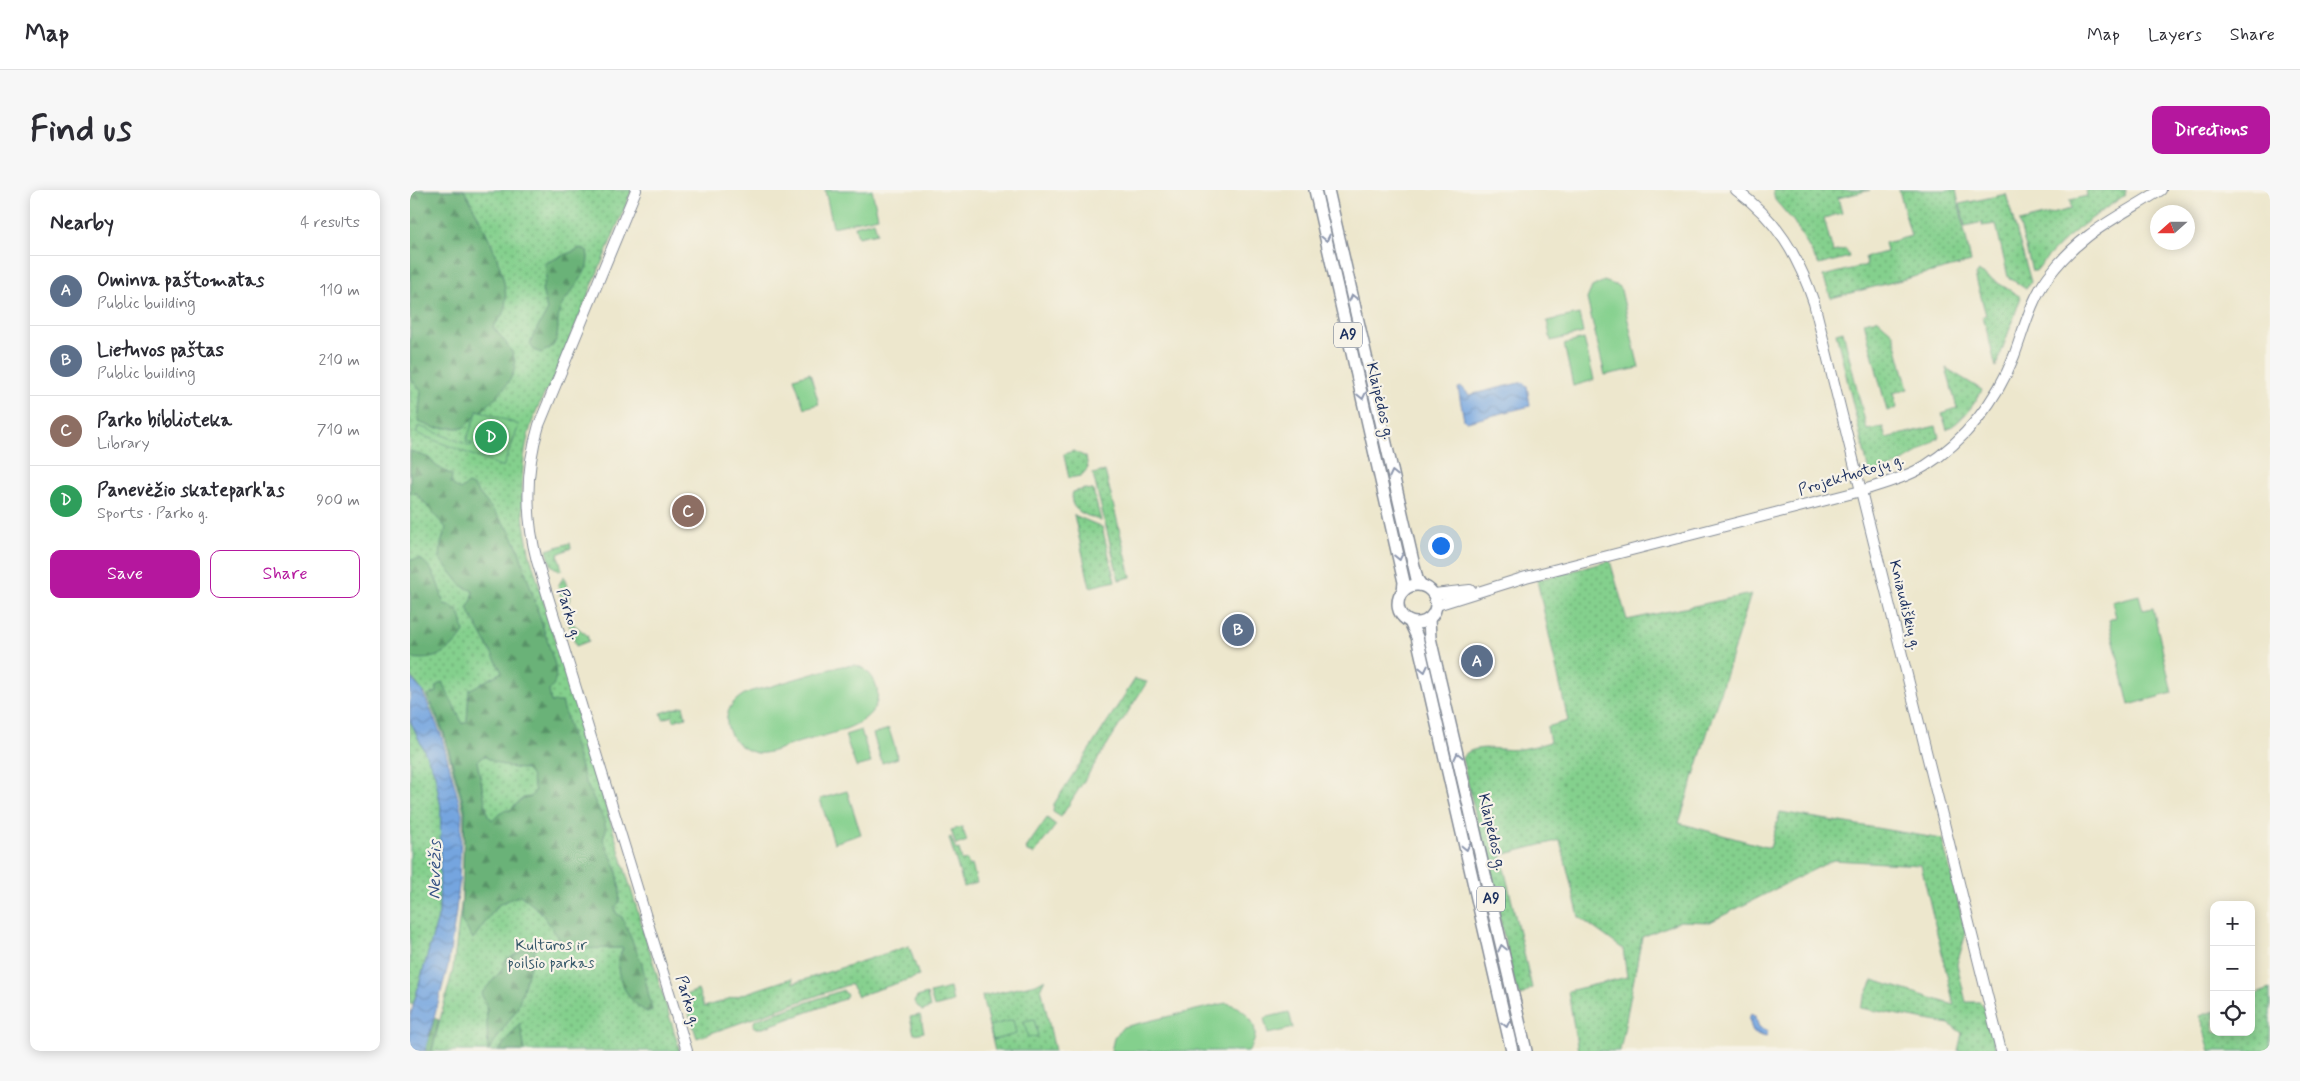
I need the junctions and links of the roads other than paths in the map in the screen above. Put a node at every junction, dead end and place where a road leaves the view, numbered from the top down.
1 (636, 190) edge
2 (1315, 190) edge
3 (1328, 190) edge
4 (1736, 190) edge
5 (2161, 190) edge
6 (1861, 491) junction
7 (1420, 585) junction
8 (1403, 591) junction
9 (1435, 600) junction
10 (1429, 620) junction
11 (1410, 622) junction
12 (1512, 995) junction
13 (1500, 998) junction
14 (687, 1051) edge
15 (1512, 1051) edge
16 (1526, 1051) edge
17 (2001, 1051) edge

1 - 14 main road, Parko g.
2 -> 8 highway, Klaipėdos g. / A9
7 -> 3 highway, Klaipėdos g. / A9
4 - 6 main road, Kniaudiškių g.
5 - 6 main road, Projektuotojų g.
6 - 9 main road, Projektuotojų g.
6 - 17 main road, Kniaudiškių g.
7 - 8 highway
7 - 9 highway
8 - 11 highway, Klaipėdos g.
9 - 10 highway
10 - 11 highway
12 -> 10 highway, Klaipėdos g. / A9
11 -> 13 highway, Klaipėdos g. / A9
12 - 13 highway
12 - 16 highway, Klaipėdos g. / A9
13 -> 15 highway, Klaipėdos g. / A9

